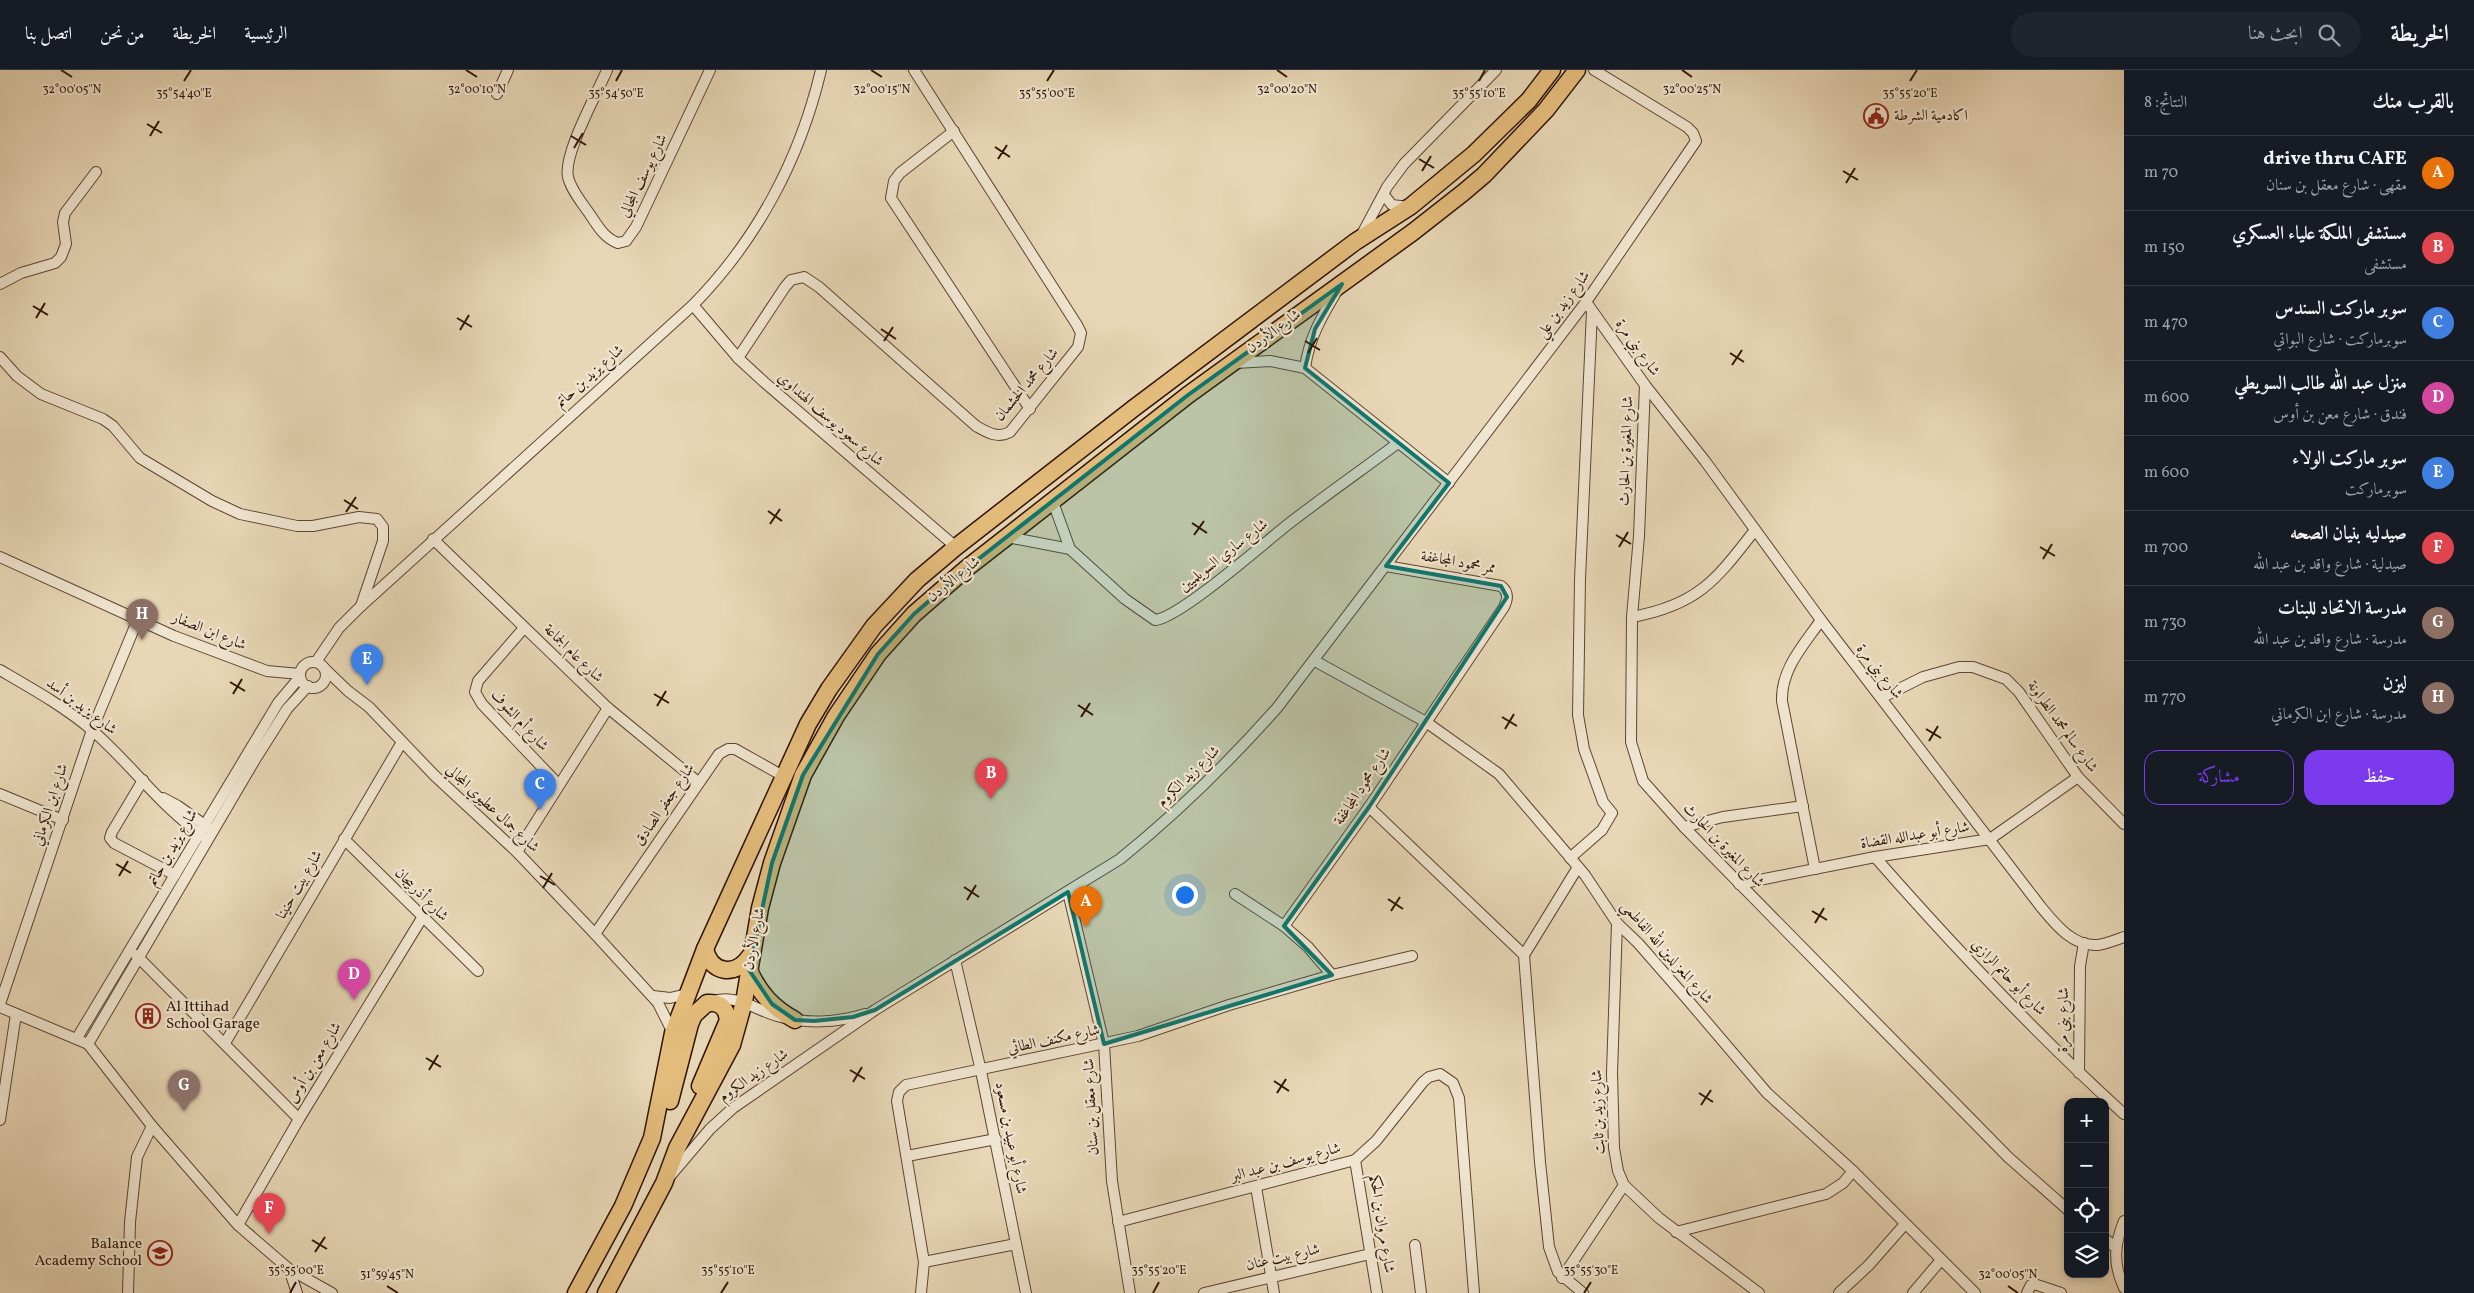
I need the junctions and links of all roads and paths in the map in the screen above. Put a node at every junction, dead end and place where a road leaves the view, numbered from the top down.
1 (508, 70) edge
2 (607, 70) edge
3 (710, 70) edge
4 (821, 70) edge
5 (914, 70) edge
6 (1496, 70) edge
7 (1552, 70) edge
8 (1577, 70) edge
9 (1594, 70) edge
10 (497, 94) dead end
11 (954, 131) junction
12 (96, 172) dead end
13 (1384, 195) junction
14 (1411, 206) junction
15 (1356, 242) junction
16 (0, 284) edge
17 (1342, 284) junction
18 (1586, 302) junction
19 (693, 305) junction
20 (1592, 310) junction
21 (0, 358) edge
22 (738, 358) junction
23 (1231, 364) junction
24 (1304, 368) junction
25 (1645, 385) junction
26 (1030, 408) junction
27 (1398, 442) junction
28 (1449, 483) junction
29 (1053, 502) junction
30 (1755, 530) junction
31 (1007, 538) junction
32 (434, 540) junction
33 (956, 547) junction
34 (1070, 549) junction
35 (0, 557) edge
36 (1386, 566) junction
37 (360, 607) junction
38 (1504, 607) joint
39 (1632, 616) junction
40 (138, 618) junction
41 (1821, 620) junction
42 (524, 628) junction
43 (1315, 662) junction
44 (320, 665) junction
45 (0, 670) edge
46 (300, 676) junction
47 (323, 682) junction
48 (308, 686) junction
49 (348, 691) junction
50 (1880, 698) junction
51 (608, 708) junction
52 (1426, 722) junction
53 (92, 730) junction
54 (402, 742) junction
55 (783, 776) junction
56 (2078, 777) junction
57 (143, 780) junction
58 (698, 782) junction
59 (558, 784) junction
60 (0, 794) edge
61 (1803, 806) junction
62 (1369, 807) junction
63 (63, 820) junction
64 (2124, 824) edge
65 (1684, 827) junction
66 (201, 829) junction
67 (210, 835) junction
68 (1990, 838) junction
69 (344, 839) junction
70 (516, 852) junction
71 (1876, 857) junction
72 (1570, 858) junction
73 (1578, 867) junction
74 (1815, 869) junction
75 (175, 875) junction
76 (1739, 884) junction
77 (1068, 892) junction
78 (1235, 894) dead end
79 (422, 918) junction
80 (1617, 923) junction
81 (1284, 926) junction
82 (596, 934) junction
83 (2124, 938) edge
84 (2084, 943) junction
85 (705, 949) junction
86 (130, 951) junction
87 (1524, 955) junction
88 (1412, 956) dead end
89 (140, 957) junction
90 (955, 960) junction
91 (750, 963) junction
92 (478, 971) dead end
93 (1332, 975) junction
94 (687, 994) junction
95 (653, 996) junction
96 (744, 1002) junction
97 (707, 1003) junction
98 (0, 1005) edge
99 (875, 1010) junction
100 (16, 1014) junction
101 (795, 1020) junction
102 (673, 1033) junction
103 (77, 1038) junction
104 (225, 1043) junction
105 (88, 1044) junction
106 (1104, 1044) junction
107 (981, 1071) junction
108 (2079, 1073) junction
109 (2124, 1114) edge
110 (299, 1119) junction
111 (0, 1120) edge
112 (152, 1126) junction
113 (652, 1138) junction
114 (996, 1140) junction
115 (677, 1148) junction
116 (906, 1156) junction
117 (1355, 1160) junction
118 (1853, 1171) junction
119 (664, 1183) junction
120 (1624, 1185) junction
121 (1256, 1186) junction
122 (2064, 1206) edge
123 (2124, 1221) edge
124 (1118, 1222) junction
125 (1906, 1224) junction
126 (238, 1225) junction
127 (1676, 1232) junction
128 (2109, 1242) edge
129 (1016, 1244) junction
130 (1414, 1246) dead end
131 (2116, 1247) junction
132 (1370, 1254) junction
133 (1941, 1260) junction
134 (924, 1262) junction
135 (289, 1269) junction
136 (1271, 1276) junction
137 (1562, 1278) junction
138 (2124, 1288) edge
139 (1752, 1291) edge
140 (128, 1293) edge
141 (297, 1293) edge
142 (332, 1293) edge
143 (576, 1293) edge
144 (606, 1293) edge
145 (921, 1293) edge
146 (1026, 1293) edge
147 (1130, 1293) edge
148 (1204, 1293) edge
149 (1274, 1293) edge
150 (1377, 1293) edge
151 (1421, 1293) edge
152 (1474, 1293) edge
153 (1583, 1293) edge
154 (1839, 1293) edge
155 (1913, 1293) edge
156 (1975, 1293) edge
157 (2027, 1293) edge
158 (2061, 1293) edge

1 - 10 street
2 - 3 street, شارع يوسف المجالي
4 - 19 street, شارع يزيد بن حاتم
5 - 11 street, شارع محمد الخشمان
6 - 13 street
7 - 14 highway, شارع الأردن
8 - 17 highway, شارع الأردن
9 - 18 street, شارع زيد بن علي
11 - 26 street, شارع محمد الخشمان
11 - 26 street
12 - 16 street
13 - 14 street
13 - 15 street
14 - 15 highway, شارع الأردن
15 - 33 highway, شارع الأردن
17 - 23 highway, شارع الأردن
17 - 24 street
18 - 20 street, شارع بني مرة
18 - 28 street, شارع زيد بن علي
19 - 22 street, شارع سعود يوسف الهنداوي
19 - 32 street, شارع يزيد بن حاتم
20 - 25 street, شارع بني مرة
20 - 72 street
21 - 37 street
22 - 26 street, شارع محمد الخشمان
22 - 33 street, شارع سعود يوسف الهنداوي
23 - 24 street
23 - 29 highway, شارع الأردن
24 - 27 street
25 - 30 street, شارع بني مرة
25 - 39 street, شارع المغيرة بن الحارث
27 - 28 street
27 - 34 street, شارع ساري السويلميين
28 - 36 street, شارع زيد الكروم
29 - 31 highway, شارع الأردن
29 - 34 street, شارع ساري السويلميين
30 - 39 street
30 - 41 street, شارع بني مرة
31 - 34 street
31 - 91 highway, شارع الأردن
32 - 37 street, شارع يزيد بن حاتم
32 - 42 street, شارع عام الجماعة
33 - 55 highway, شارع الأردن
35 - 40 street, شارع ابن الصفار
36 - 38 street, ممر محمود المجاغفة
36 - 43 street, شارع زيد الكروم
37 - 44 street, شارع يزيد بن حاتم
38 - 52 street, شارع محمود المجاغفة
39 - 65 street, شارع المغيرة بن الحارث
40 - 46 street, شارع ابن الصفار
40 - 53 street, شارع ابن الكرماني
41 - 50 street, شارع بني مرة
41 - 61 street
42 - 51 street, شارع عام الجماعة
42 - 59 street, شارع أم الشوف
43 - 52 street, شارع المعز لدين الله الفاطمي
43 - 77 street, شارع زيد الكروم
44 - 46 street
44 - 47 street
44 - 49 street, شارع جمال عطيوي المجالي
45 - 53 street, شارع يزيد بن أسد
46 - 48 street
46 - 66 street, شارع يزيد بن حاتم
47 - 48 street
47 - 49 street, شارع جمال عطيوي المجالي
48 - 67 street, شارع يزيد بن حاتم
49 - 54 street, شارع جمال عطيوي المجالي
50 - 56 street, شارع سالم محمد الطراونة
50 - 68 street, شارع بني مرة
51 - 58 street, شارع عام الجماعة
51 - 59 street
52 - 62 street, شارع محمود المجاغفة
52 - 72 street, شارع المعز لدين الله الفاطمي
53 - 57 street, شارع يزيد بن أسد
53 - 63 street, شارع ابن الكرماني
54 - 69 street, شارع بيت حنينا
54 - 70 street, شارع جمال عطيوي المجالي
55 - 58 street, شارع جعفر الصادق
55 - 85 highway, شارع الأردن
56 - 64 street, شارع سالم محمد الطراونة
56 - 68 street, شارع أبو عبدالله القضاة
57 - 66 street, شارع يزيد بن أسد
57 - 75 street
58 - 82 street, شارع جعفر الصادق
59 - 70 street
60 - 63 street
61 - 65 street
61 - 74 street
62 - 81 street, شارع محمود المجاغفة
62 - 87 street
63 - 98 street, شارع ابن الكرماني
65 - 76 street, شارع المغيرة بن الحارث
66 - 67 street, شارع يزيد بن أسد
66 - 75 street, شارع يزيد بن حاتم
67 - 89 street, شارع يزيد بن حاتم
68 - 71 street, شارع أبو عبدالله القضاة
68 - 84 street, شارع بني مرة
69 - 79 street, شارع أذربيجان
69 - 104 street, شارع بيت حنينا
70 - 82 street, شارع جمال عطيوي المجالي
71 - 74 street, شارع أبو عبدالله القضاة
71 - 108 street, شارع أبو حاتم الرازي
72 - 73 street, شارع المعز لدين الله الفاطمي
73 - 80 street, شارع المعز لدين الله الفاطمي
73 - 87 street
74 - 76 street, شارع أبو عبدالله القضاة
75 - 86 street, شارع يزيد بن حاتم
76 - 122 street, شارع المغيرة بن الحارث
77 - 90 street, شارع زيد الكروم
77 - 106 street, شارع معقل بن سنان
78 - 81 street
79 - 92 street, شارع أذربيجان
79 - 110 street, شارع معن بن أوس
80 - 118 street, شارع المعز لدين الله الفاطمي
80 - 120 street, شارع زيد بن ثابت
81 - 93 street
82 - 95 street, شارع جمال عطيوي المجالي
83 - 84 street
84 - 108 street, شارع بني مرة
85 - 91 highway
85 - 94 highway, شارع الأردن
86 - 89 street
86 - 103 street, شارع يزيد بن حاتم
87 - 137 street
88 - 93 street, شارع مكنف الطائي
89 - 104 street
89 - 105 street, شارع يزيد بن حاتم
90 - 99 street, شارع زيد الكروم
90 - 107 street, شارع أبو عبيد بن مسعود
91 - 96 highway, شارع الأردن
91 - 101 highway
93 - 106 street, شارع مكنف الطائي
94 - 95 street
94 - 102 highway, شارع الأردن
95 - 102 street, شارع جمال عطيوي المجالي
96 - 97 street, شارع زيد الكروم
96 - 101 street, شارع زيد الكروم
96 - 115 highway, شارع الأردن
97 - 113 highway
97 - 115 highway
98 - 100 street
99 - 101 street, شارع زيد الكروم
99 - 119 street, شارع زيد الكروم
100 - 103 street
100 - 111 street
102 - 113 highway, شارع الأردن
103 - 105 street
104 - 110 street
105 - 112 street
106 - 107 street, شارع مكنف الطائي
106 - 124 street, شارع معقل بن سنان
107 - 114 street, شارع أبو عبيد بن مسعود
107 - 116 street, شارع مكنف الطائي
108 - 109 street, شارع أبو حاتم الرازي
110 - 126 street, شارع معن بن أوس
112 - 126 street
112 - 140 street
113 - 143 highway, شارع الأردن
114 - 116 street
114 - 129 street, شارع أبو عبيد بن مسعود
115 - 119 highway, شارع الأردن
116 - 134 street, شارع مكنف الطائي
117 - 121 street, شارع يوسف بن عبد البر
117 - 132 street, شارع مروان بن الحكم
117 - 152 street, شارع يوسف بن عبد البر
118 - 125 street, شارع المعز لدين الله الفاطمي
118 - 127 street
119 - 144 highway, شارع الأردن
120 - 127 street, شارع زيد بن ثابت
120 - 137 street
121 - 124 street, شارع يوسف بن عبد البر
121 - 136 street
123 - 131 street
124 - 147 street, شارع معقل بن سنان
125 - 133 street, شارع المعز لدين الله الفاطمي
125 - 154 street
126 - 135 street
127 - 139 street, شارع زيد بن ثابت
128 - 131 street
129 - 134 street
129 - 146 street, شارع أبو عبيد بن مسعود
130 - 151 street
131 - 138 street
132 - 136 street, شارع بيت عنان
132 - 150 street, شارع مروان بن الحكم
133 - 155 street
133 - 156 street, شارع المعز لدين الله الفاطمي
134 - 145 street, شارع مكنف الطائي
135 - 141 street
135 - 142 street
136 - 148 street, شارع بيت عنان
136 - 149 street
137 - 153 street
157 - 158 street

